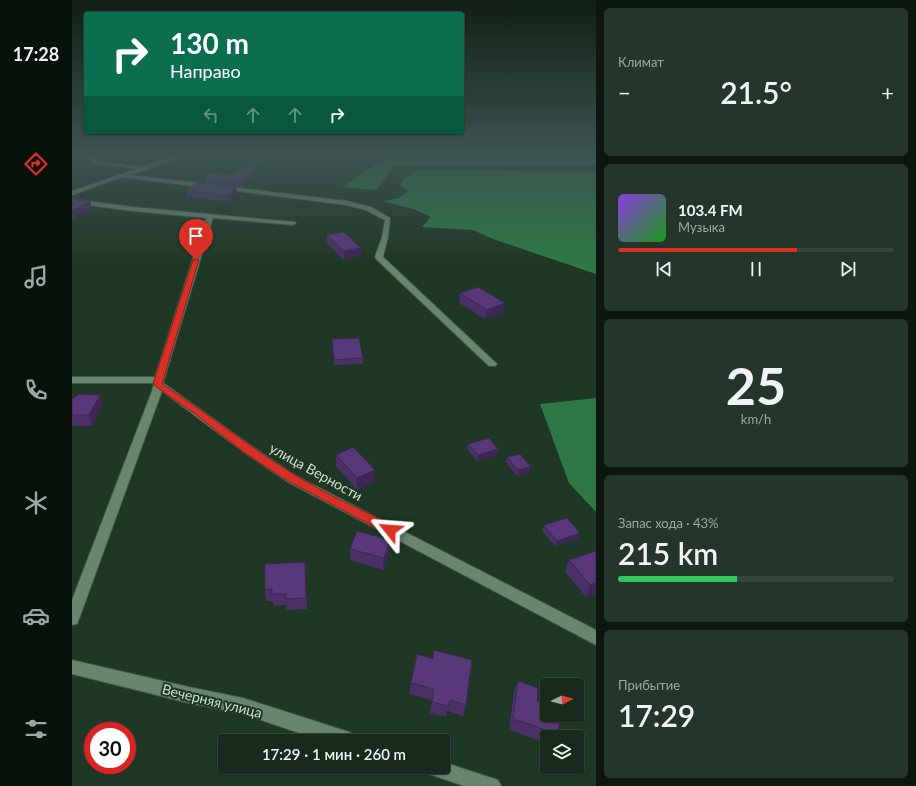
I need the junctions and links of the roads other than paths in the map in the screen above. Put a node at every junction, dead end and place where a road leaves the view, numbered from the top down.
1 (85, 189) edge
2 (223, 189) edge
3 (72, 193) edge
4 (72, 201) edge
5 (210, 216) junction
6 (293, 223) dead end
7 (492, 364) dead end
8 (72, 380) edge
9 (158, 382) junction
10 (72, 618) edge
11 (596, 638) edge
12 (72, 667) edge
13 (328, 734) edge
14 (450, 773) edge
15 (492, 786) edge

1 - 3 street
2 - 7 street
4 - 5 street
5 - 6 street
5 - 9 street
8 - 9 street
9 - 10 street
9 - 11 street, улица Верности
12 - 13 street, Вечерняя улица
14 - 15 street

